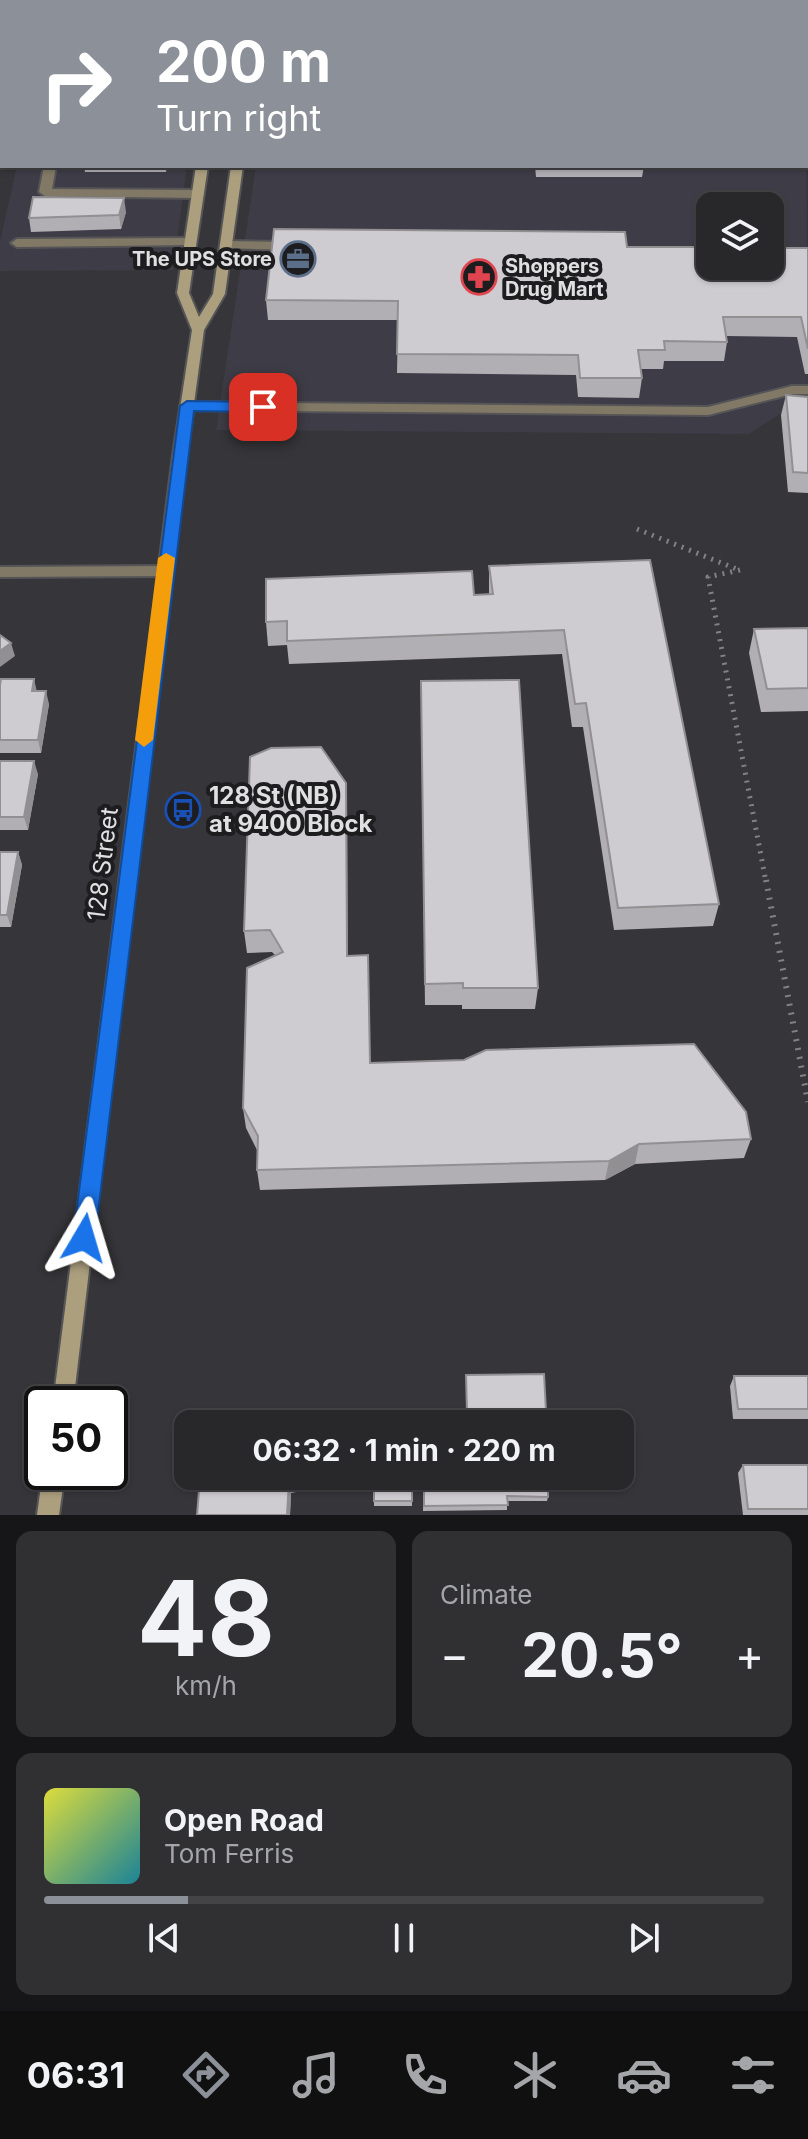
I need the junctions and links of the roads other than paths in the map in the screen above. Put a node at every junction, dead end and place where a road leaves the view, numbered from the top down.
1 (50, 168) edge
2 (202, 168) edge
3 (237, 168) edge
4 (198, 194) junction
5 (190, 242) junction
6 (17, 243) dead end
7 (226, 245) junction
8 (302, 246) edge
9 (198, 330) junction
10 (808, 390) edge
11 (187, 406) junction
12 (165, 571) junction
13 (0, 572) edge
14 (65, 1386) edge
15 (51, 1490) edge
16 (48, 1515) edge

1 - 4 lane
2 - 4 main road
3 - 7 main road, 128 Street
4 - 5 main road
5 - 6 lane
5 - 9 main road
7 - 8 lane
7 - 9 main road, 128 Street
9 - 11 main road, 128 Street
10 - 11 lane
11 - 12 main road, 128 Street
12 - 13 lane
12 - 14 main road, 128 Street
15 - 16 main road

